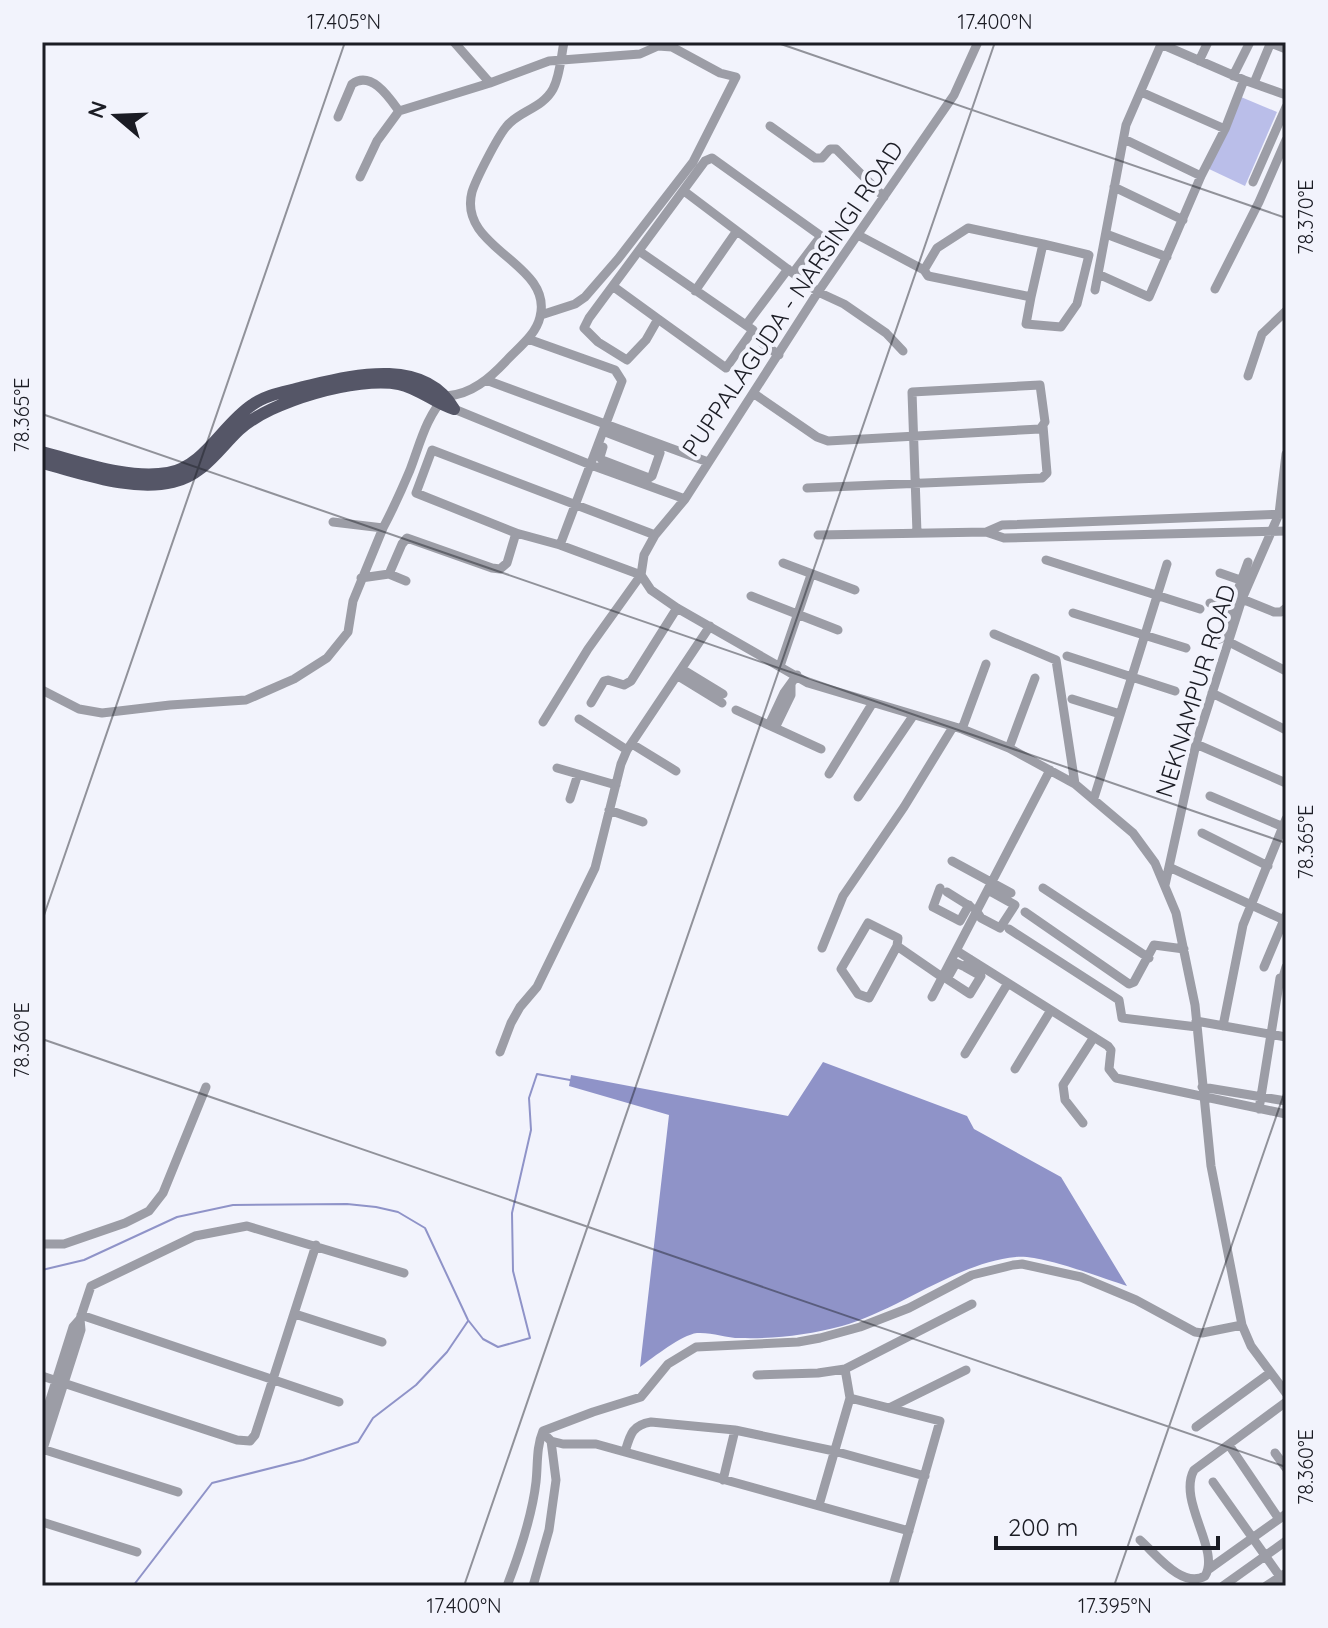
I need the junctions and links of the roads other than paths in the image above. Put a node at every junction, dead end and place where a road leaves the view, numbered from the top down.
1 (454, 42) edge
2 (564, 42) edge
3 (978, 42) edge
4 (1208, 42) edge
5 (1250, 42) edge
6 (1162, 43) edge
7 (1271, 43) edge
8 (1286, 49) edge
9 (561, 60) junction
10 (1199, 61) junction
11 (1233, 76) junction
12 (1249, 82) junction
13 (490, 83) junction
14 (1141, 92) junction
15 (1286, 95) edge
16 (1286, 107) edge
17 (399, 111) junction
18 (338, 117) dead end
19 (770, 126) dead end
20 (1225, 129) junction
21 (1124, 139) junction
22 (1286, 140) edge
23 (1201, 176) junction
24 (360, 177) dead end
25 (1253, 182) dead end
26 (1114, 187) junction
27 (684, 191) junction
28 (884, 197) junction
29 (1183, 220) junction
30 (736, 232) junction
31 (1106, 234) junction
32 (858, 235) junction
33 (1043, 244) junction
34 (639, 251) junction
35 (1167, 257) junction
36 (924, 270) junction
37 (791, 271) junction
38 (1098, 274) junction
39 (614, 287) junction
40 (1215, 289) dead end
41 (1095, 290) dead end
42 (695, 291) junction
43 (818, 292) junction
44 (1031, 297) junction
45 (1286, 311) edge
46 (541, 315) junction
47 (658, 319) junction
48 (750, 328) junction
49 (528, 339) junction
50 (903, 351) dead end
51 (779, 355) junction
52 (1248, 376) dead end
53 (486, 380) junction
54 (753, 393) junction
55 (442, 400) junction
56 (454, 409) joint
57 (1043, 426) junction
58 (609, 427) junction
59 (915, 436) junction
60 (42, 452) edge
61 (1286, 454) edge
62 (708, 462) junction
63 (42, 463) edge
64 (591, 465) junction
65 (916, 485) junction
66 (807, 488) dead end
67 (685, 499) junction
68 (576, 506) junction
69 (1282, 514) edge
70 (333, 522) dead end
71 (383, 528) junction
72 (1272, 531) junction
73 (1286, 531) edge
74 (986, 532) junction
75 (516, 533) junction
76 (917, 533) junction
77 (655, 535) junction
78 (818, 535) dead end
79 (560, 545) junction
80 (1046, 560) dead end
81 (1248, 562) dead end
82 (783, 563) dead end
83 (1167, 564) dead end
84 (1220, 573) dead end
85 (389, 574) junction
86 (641, 575) junction
87 (811, 575) junction
88 (361, 578) junction
89 (406, 581) dead end
90 (1245, 582) junction
91 (855, 590) dead end
92 (751, 596) dead end
93 (1157, 596) junction
94 (1242, 599) junction
95 (1210, 603) dead end
96 (677, 608) junction
97 (1286, 608) edge
98 (1200, 609) dead end
99 (1234, 611) junction
100 (1073, 613) dead end
101 (797, 614) junction
102 (710, 626) junction
103 (838, 630) dead end
104 (994, 634) dead end
105 (1145, 635) junction
106 (1224, 641) junction
107 (1186, 648) dead end
108 (1067, 656) dead end
109 (986, 664) dead end
110 (780, 666) junction
111 (1286, 671) edge
112 (680, 672) junction
113 (797, 675) junction
114 (1132, 677) junction
115 (1035, 678) dead end
116 (42, 690) edge
117 (1175, 691) dead end
118 (1212, 693) junction
119 (723, 699) dead end
120 (1072, 699) dead end
121 (591, 703) dead end
122 (872, 704) junction
123 (736, 710) dead end
124 (1120, 714) junction
125 (913, 716) junction
126 (579, 719) dead end
127 (543, 722) dead end
128 (772, 726) junction
129 (957, 728) junction
130 (1286, 730) edge
131 (1196, 744) junction
132 (630, 747) junction
133 (1009, 748) junction
134 (821, 749) dead end
135 (557, 768) dead end
136 (1050, 770) junction
137 (676, 771) dead end
138 (578, 774) junction
139 (829, 774) dead end
140 (1286, 783) edge
141 (1075, 784) junction
142 (616, 785) junction
143 (1210, 796) dead end
144 (858, 797) dead end
145 (1094, 798) junction
146 (570, 799) dead end
147 (609, 810) junction
148 (643, 822) dead end
149 (1285, 825) edge
150 (1202, 833) dead end
151 (952, 861) dead end
152 (1268, 866) junction
153 (1169, 867) junction
154 (1165, 885) junction
155 (991, 888) junction
156 (1043, 888) dead end
157 (1011, 893) dead end
158 (1251, 905) junction
159 (924, 906) dead end
160 (976, 910) junction
161 (1025, 912) dead end
162 (1285, 917) edge
163 (1009, 929) dead end
164 (967, 931) junction
165 (897, 946) junction
166 (822, 948) dead end
167 (1184, 949) junction
168 (957, 951) junction
169 (1149, 958) junction
170 (1264, 967) dead end
171 (1286, 967) edge
172 (942, 977) junction
173 (1283, 980) edge
174 (1008, 983) junction
175 (932, 997) dead end
176 (1051, 1010) junction
177 (1197, 1024) junction
178 (1223, 1026) junction
179 (1270, 1035) junction
180 (1094, 1037) junction
181 (1286, 1037) edge
182 (500, 1052) dead end
183 (965, 1054) dead end
184 (1015, 1069) dead end
185 (206, 1087) dead end
186 (1202, 1087) junction
187 (1261, 1096) junction
188 (1204, 1099) junction
189 (1286, 1101) edge
190 (1259, 1109) junction
191 (1286, 1114) edge
192 (1083, 1123) dead end
193 (42, 1244) edge
194 (316, 1245) junction
195 (404, 1273) dead end
196 (972, 1304) dead end
197 (295, 1314) junction
198 (80, 1317) junction
199 (1242, 1325) junction
200 (382, 1342) dead end
201 (845, 1369) junction
202 (966, 1370) dead end
203 (1270, 1373) junction
204 (757, 1375) dead end
205 (42, 1376) edge
206 (271, 1381) junction
207 (61, 1382) junction
208 (1286, 1393) edge
209 (850, 1398) junction
210 (339, 1402) dead end
211 (1286, 1402) edge
212 (889, 1408) junction
213 (42, 1425) edge
214 (1196, 1427) dead end
215 (735, 1430) junction
216 (543, 1431) junction
217 (551, 1441) junction
218 (1229, 1445) junction
219 (42, 1450) edge
220 (834, 1451) junction
221 (625, 1452) junction
222 (1275, 1453) dead end
223 (1286, 1468) edge
224 (925, 1476) junction
225 (723, 1480) junction
226 (1213, 1482) dead end
227 (178, 1492) dead end
228 (819, 1505) junction
229 (1282, 1517) edge
230 (42, 1522) edge
231 (909, 1531) junction
232 (1252, 1538) junction
233 (1140, 1540) dead end
234 (1286, 1541) edge
235 (137, 1552) dead end
236 (1265, 1556) junction
237 (1209, 1569) junction
238 (1284, 1578) edge
239 (507, 1586) edge
240 (533, 1586) edge
241 (893, 1586) edge
242 (1223, 1586) edge
243 (1266, 1586) edge

1 - 13 street
2 - 9 street
3 - 28 street, PUPPALAGUDA - NARSINGI ROAD
4 - 10 street
5 - 11 street
6 - 10 street
6 - 14 street
7 - 8 street
7 - 12 street
9 - 13 street
9 - 46 street
9 - 46 street
10 - 11 street
11 - 12 street
12 - 15 street
12 - 20 street
13 - 17 street
14 - 20 street
14 - 21 street
16 - 25 street
17 - 18 street
17 - 24 street
19 - 28 street
20 - 23 street
21 - 23 street
21 - 26 street
22 - 40 street
23 - 29 street
26 - 29 street
26 - 31 street
27 - 30 street
27 - 34 street
27 - 37 street
28 - 32 street, PUPPALAGUDA - NARSINGI ROAD
29 - 35 street
30 - 37 street
30 - 42 street
31 - 35 street
31 - 38 street
32 - 36 street
32 - 43 street, PUPPALAGUDA - NARSINGI ROAD
33 - 36 street
33 - 44 street
33 - 44 street
34 - 39 street
34 - 42 street
35 - 38 street
36 - 44 street
37 - 43 street
37 - 48 street
38 - 41 street
39 - 47 street
39 - 47 street
42 - 48 street
43 - 50 street
43 - 51 street, PUPPALAGUDA - NARSINGI ROAD
45 - 52 street
46 - 49 street
47 - 48 street
48 - 51 street
49 - 53 street
49 - 58 street
51 - 54 street, PUPPALAGUDA - NARSINGI ROAD
53 - 55 street
53 - 58 street
54 - 59 street
54 - 62 street, PUPPALAGUDA - NARSINGI ROAD
55 - 56 main road
55 - 60 main road
55 - 63 main road
55 - 71 street
56 - 64 street
57 - 59 street
57 - 59 street
57 - 65 street
58 - 58 street
58 - 62 street
58 - 64 street
59 - 65 street
61 - 69 street, NEKNAMPUR ROAD
62 - 67 street, PUPPALAGUDA - NARSINGI ROAD
64 - 67 street
64 - 68 street
65 - 66 street
65 - 76 street
67 - 77 street, PUPPALAGUDA - NARSINGI ROAD
68 - 75 street
68 - 77 street
68 - 79 street
69 - 72 street, NEKNAMPUR ROAD
69 - 74 street
70 - 71 street
71 - 88 street
72 - 73 street
72 - 74 street
72 - 90 street, NEKNAMPUR ROAD
74 - 76 street
75 - 79 street
75 - 85 street
76 - 78 street
77 - 86 street, PUPPALAGUDA - NARSINGI ROAD
79 - 86 street
80 - 93 street
81 - 90 street
82 - 87 street
83 - 93 street
84 - 90 street
85 - 88 street
85 - 89 street
86 - 96 street
86 - 127 street, PUPPALAGUDA - NARSINGI ROAD
87 - 91 street
87 - 101 street
88 - 116 street
90 - 94 street, NEKNAMPUR ROAD
90 - 99 street
92 - 101 street
93 - 98 street
93 - 105 street
94 - 97 street
94 - 99 street, NEKNAMPUR ROAD
95 - 99 street
96 - 102 street
96 - 121 street
99 - 106 street, NEKNAMPUR ROAD
100 - 105 street
101 - 103 street
101 - 110 street
102 - 110 street
102 - 112 street
104 - 141 street
105 - 107 street
105 - 114 street
106 - 111 street
106 - 118 street, NEKNAMPUR ROAD
108 - 114 street
109 - 129 street
110 - 113 street
112 - 119 street
112 - 132 street
113 - 122 street
113 - 128 street
114 - 117 street
114 - 124 street
115 - 133 street
118 - 130 street
118 - 131 street, NEKNAMPUR ROAD
120 - 124 street
122 - 125 street
122 - 139 street
123 - 128 street
124 - 145 street
125 - 129 street
125 - 144 street
126 - 132 street
128 - 134 street
129 - 133 street
129 - 166 street
131 - 140 street
131 - 153 street, NEKNAMPUR ROAD
132 - 137 street
132 - 142 street
133 - 136 street
135 - 138 street
136 - 141 street
136 - 155 street
138 - 142 street
138 - 146 street
141 - 145 street
142 - 147 street
143 - 149 street
145 - 154 street
147 - 148 street
147 - 182 street
149 - 152 street
150 - 152 street
151 - 155 street
152 - 158 street
153 - 154 street, NEKNAMPUR ROAD
153 - 158 street
154 - 167 street
155 - 157 street
155 - 160 street
155 - 160 street
156 - 169 street
158 - 162 street
158 - 178 street
159 - 164 street
160 - 160 street
160 - 164 street
161 - 169 street
162 - 170 street
163 - 177 street
164 - 168 street
165 - 165 street
165 - 172 street
167 - 169 street
167 - 177 street
168 - 172 street
168 - 174 street
171 - 173 street
172 - 175 street
173 - 179 street
174 - 176 street
174 - 183 street
176 - 180 street
176 - 184 street
177 - 178 street
177 - 186 street
178 - 179 street
179 - 181 street
179 - 187 street
180 - 188 street
180 - 192 street
185 - 193 street
186 - 187 street
186 - 188 street
187 - 189 street
187 - 190 street
188 - 190 street
188 - 199 street
190 - 191 street
194 - 195 street
194 - 197 street
194 - 198 street
196 - 201 street
197 - 200 street
197 - 206 street
198 - 206 street
198 - 207 street
199 - 203 street
199 - 216 street
201 - 204 street
201 - 209 street
202 - 212 street
203 - 208 street
203 - 214 street
205 - 207 street
206 - 207 street
206 - 210 street
207 - 213 street
207 - 219 street
209 - 212 street
209 - 220 street
211 - 218 street
212 - 224 street
215 - 220 street
215 - 221 street
215 - 225 street
216 - 217 street
216 - 239 street
217 - 221 street
217 - 240 street
218 - 229 street
218 - 237 street
219 - 227 street
220 - 224 street
220 - 228 street
221 - 225 street
222 - 223 street
224 - 231 street
225 - 228 street
226 - 232 street
228 - 231 street
229 - 232 street
230 - 235 street
231 - 241 street
232 - 236 street
232 - 237 street
233 - 237 street
234 - 236 street
236 - 238 street
236 - 242 street
238 - 243 street

